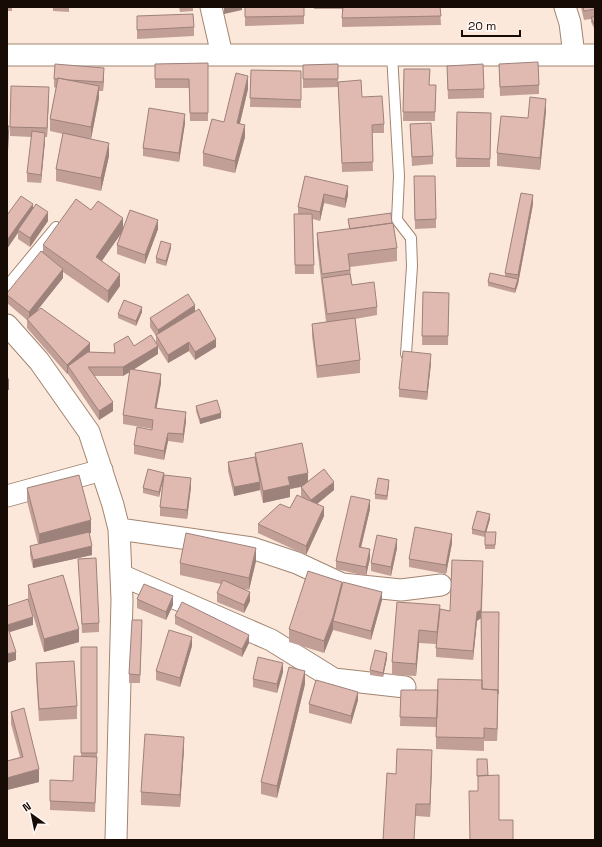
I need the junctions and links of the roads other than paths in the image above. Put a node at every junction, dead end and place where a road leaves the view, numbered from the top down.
1 (211, 7) edge
2 (565, 7) edge
3 (392, 54) junction
4 (7, 55) edge
5 (222, 55) junction
6 (574, 55) junction
7 (595, 55) edge
8 (56, 227) edge
9 (7, 286) edge
10 (7, 325) edge
11 (406, 354) edge
12 (102, 470) junction
13 (7, 496) edge
14 (119, 529) junction
15 (121, 575) junction
16 (441, 585) dead end
17 (405, 687) dead end
18 (116, 840) edge

1 - 5 street
2 - 6 street
3 - 5 street
3 - 6 street
3 - 11 lane
4 - 5 street
6 - 7 street
8 - 9 lane
10 - 12 street
12 - 13 street
12 - 14 street
14 - 15 street
14 - 16 street
15 - 17 street
15 - 18 street

